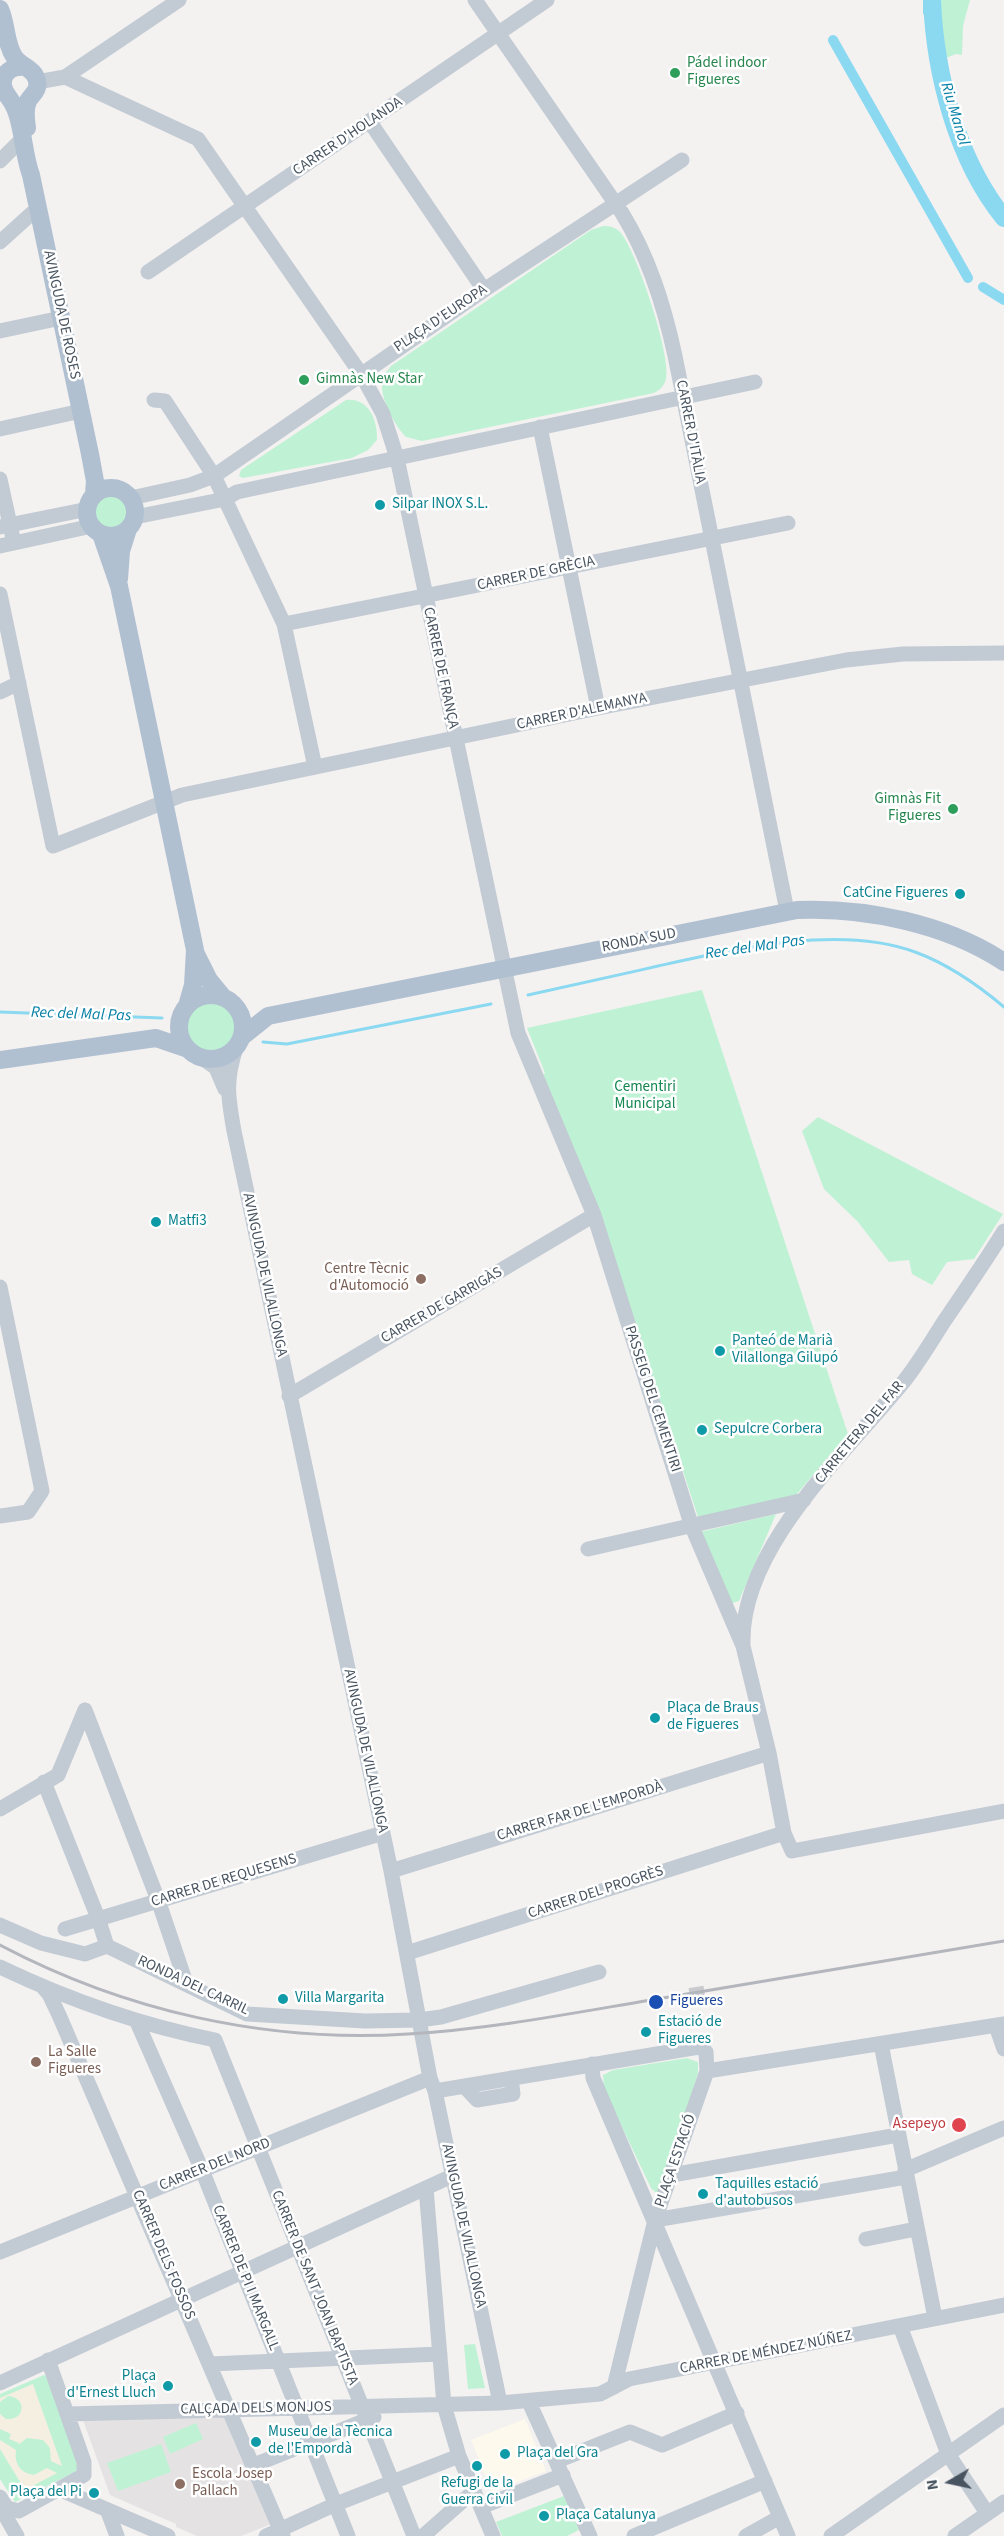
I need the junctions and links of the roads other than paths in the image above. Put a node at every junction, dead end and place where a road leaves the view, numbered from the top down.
1 (179, 0) edge
2 (475, 0) edge
3 (547, 0) edge
4 (0, 9) edge
5 (498, 33) junction
6 (0, 39) edge
7 (24, 67) junction
8 (6, 73) junction
9 (65, 77) junction
10 (37, 81) junction
11 (7, 95) junction
12 (28, 99) junction
13 (370, 122) junction
14 (21, 140) junction
15 (4, 159) edge
16 (682, 160) dead end
17 (29, 168) junction
18 (615, 203) junction
19 (246, 206) junction
20 (39, 210) junction
21 (0, 242) edge
22 (148, 272) dead end
23 (484, 290) junction
24 (61, 318) junction
25 (0, 332) edge
26 (361, 374) junction
27 (755, 382) dead end
28 (683, 398) junction
29 (154, 400) dead end
30 (81, 411) junction
31 (540, 427) junction
32 (0, 429) edge
33 (90, 454) junction
34 (397, 458) junction
35 (214, 476) junction
36 (0, 479) edge
37 (112, 487) junction
38 (131, 498) junction
39 (225, 499) junction
40 (94, 516) junction
41 (131, 523) junction
42 (788, 523) dead end
43 (5, 526) edge
44 (711, 538) junction
45 (7, 544) edge
46 (568, 567) junction
47 (119, 586) junction
48 (0, 595) edge
49 (425, 597) junction
50 (284, 624) junction
51 (1004, 653) edge
52 (742, 680) junction
53 (19, 683) junction
54 (0, 692) edge
55 (598, 708) junction
56 (456, 738) junction
57 (315, 767) junction
58 (164, 802) junction
59 (787, 911) junction
60 (195, 950) junction
61 (1004, 962) edge
62 (503, 968) junction
63 (230, 1001) junction
64 (184, 1011) junction
65 (268, 1016) junction
66 (156, 1038) junction
67 (239, 1042) junction
68 (195, 1054) junction
69 (0, 1060) edge
70 (228, 1098) junction
71 (594, 1215) junction
72 (1004, 1231) edge
73 (0, 1287) edge
74 (289, 1396) junction
75 (804, 1500) junction
76 (0, 1516) edge
77 (692, 1527) junction
78 (588, 1549) dead end
79 (724, 1603) junction
80 (748, 1606) junction
81 (743, 1646) junction
82 (769, 1753) junction
83 (45, 1782) junction
84 (0, 1809) edge
85 (1004, 1811) edge
86 (383, 1833) junction
87 (784, 1833) junction
88 (391, 1871) junction
89 (158, 1900) junction
90 (98, 1918) junction
91 (0, 1925) edge
92 (65, 1929) dead end
93 (107, 1946) junction
94 (407, 1953) junction
95 (0, 1968) edge
96 (599, 1972) dead end
97 (186, 1983) junction
98 (40, 1984) junction
99 (419, 2020) junction
100 (137, 2022) junction
101 (1000, 2025) edge
102 (881, 2044) junction
103 (1004, 2049) edge
104 (592, 2064) junction
105 (707, 2071) junction
106 (433, 2085) junction
107 (1004, 2128) edge
108 (898, 2135) junction
109 (258, 2148) junction
110 (202, 2170) junction
111 (905, 2174) junction
112 (452, 2175) junction
113 (672, 2175) junction
114 (426, 2188) junction
115 (138, 2197) junction
116 (655, 2220) junction
117 (916, 2229) junction
118 (866, 2239) dead end
119 (297, 2246) junction
120 (0, 2252) edge
121 (242, 2271) junction
122 (183, 2300) junction
123 (1004, 2305) edge
124 (935, 2318) junction
125 (900, 2326) junction
126 (440, 2354) junction
127 (343, 2358) junction
128 (48, 2360) junction
129 (279, 2361) junction
130 (714, 2363) junction
131 (210, 2364) junction
132 (0, 2383) edge
133 (614, 2387) junction
134 (529, 2402) junction
135 (500, 2403) junction
136 (444, 2405) junction
137 (297, 2408) junction
138 (230, 2411) junction
139 (364, 2413) junction
140 (737, 2413) junction
141 (68, 2414) junction
142 (1004, 2415) edge
143 (311, 2444) junction
144 (948, 2454) junction
145 (459, 2456) junction
146 (254, 2465) junction
147 (560, 2468) junction
148 (392, 2481) junction
149 (765, 2481) junction
150 (59, 2489) junction
151 (474, 2491) junction
152 (1004, 2502) edge
153 (3, 2503) edge
154 (336, 2505) junction
155 (481, 2507) junction
156 (108, 2512) junction
157 (987, 2513) junction
158 (780, 2517) junction
159 (277, 2534) edge
160 (17, 2536) edge
161 (117, 2536) edge
162 (168, 2536) edge
163 (348, 2536) edge
164 (414, 2536) edge
165 (423, 2536) edge
166 (494, 2536) edge
167 (590, 2536) edge
168 (634, 2536) edge
169 (746, 2536) edge
170 (788, 2536) edge
171 (831, 2536) edge
172 (955, 2536) edge

1 - 9 street
2 - 5 street, CARRER D'ITÀLIA
3 - 5 street, CARRER D'HOLANDA
4 - 7 main road
5 - 13 street, CARRER D'HOLANDA
5 - 18 street, CARRER D'ITÀLIA
6 - 8 main road
7 - 8 main road
7 - 10 main road
8 - 11 main road
9 - 10 street
9 - 19 street, CARRER DE FRANÇA
10 - 12 main road
11 - 12 main road
11 - 14 main road
12 - 17 main road
13 - 19 street, CARRER D'HOLANDA
13 - 23 street
14 - 15 street
14 - 17 main road
15 - 17 street
16 - 18 street, PLAÇA D'EUROPA
17 - 20 main road, AVINGUDA DE ROSES
18 - 23 street, PLAÇA D'EUROPA
18 - 28 street, CARRER D'ITÀLIA
19 - 22 street, CARRER D'HOLANDA
19 - 26 street, CARRER DE FRANÇA
20 - 21 street
20 - 24 main road, AVINGUDA DE ROSES
23 - 26 street, PLAÇA D'EUROPA
24 - 25 street
24 - 30 main road, AVINGUDA DE ROSES
26 - 34 street, CARRER DE FRANÇA
26 - 35 street, PLAÇA D'EUROPA
27 - 28 street
28 - 31 street
28 - 44 street, CARRER D'ITÀLIA
29 - 35 street
30 - 32 street
30 - 33 main road, AVINGUDA DE ROSES
31 - 34 street
31 - 46 street
33 - 37 main road, AVINGUDA DE ROSES
33 - 40 main road, AVINGUDA DE ROSES
34 - 39 street
34 - 49 street, CARRER DE FRANÇA
35 - 38 street, PLAÇA D'EUROPA
35 - 39 street
36 - 43 street
37 - 38 main road
37 - 40 main road
38 - 41 main road
39 - 41 street
39 - 50 street
40 - 41 main road
40 - 43 street
40 - 45 street
40 - 47 main road, AVINGUDA DE ROSES
41 - 47 main road, AVINGUDA DE ROSES
42 - 44 street, CARRER DE GRÈCIA
43 - 45 street
44 - 46 street, CARRER DE GRÈCIA
44 - 52 street, CARRER D'ITÀLIA
46 - 49 street, CARRER DE GRÈCIA
46 - 55 street
47 - 58 main road, AVINGUDA DE ROSES
48 - 53 street
49 - 50 street, CARRER DE GRÈCIA
49 - 56 street, CARRER DE FRANÇA
50 - 57 street
51 - 52 street, CARRER D'ALEMANYA
52 - 55 street, CARRER D'ALEMANYA
52 - 59 street, CARRER D'ITÀLIA
53 - 54 street
53 - 58 street, CARRER D'ALEMANYA
55 - 56 street, CARRER D'ALEMANYA
56 - 57 street, CARRER D'ALEMANYA
56 - 62 street, CARRER DE FRANÇA
57 - 58 street, CARRER D'ALEMANYA
58 - 60 main road
59 - 61 main road, RONDA SUD
59 - 62 main road, RONDA SUD
60 - 63 main road
60 - 64 main road
62 - 65 main road, RONDA SUD
62 - 71 street, PASSEIG DEL CEMENTIRI
63 - 64 main road
63 - 65 main road, RONDA SUD
63 - 67 main road
64 - 66 main road
64 - 68 main road
65 - 67 main road, RONDA SUD
66 - 68 main road
66 - 69 main road
67 - 68 main road
67 - 70 street, AVINGUDA DE VILALLONGA
68 - 70 street, AVINGUDA DE VILALLONGA
70 - 74 street, AVINGUDA DE VILALLONGA
71 - 74 street, CARRER DE GARRIGÀS
71 - 77 street, PASSEIG DEL CEMENTIRI
72 - 75 street, CARRETERA DEL FAR
73 - 76 street
74 - 86 street, AVINGUDA DE VILALLONGA
75 - 77 street
75 - 80 street, CARRETERA DEL FAR
77 - 78 street
77 - 79 street, PASSEIG DEL CEMENTIRI
79 - 80 street
79 - 81 street, PASSEIG DEL CEMENTIRI
80 - 81 street, CARRETERA DEL FAR
81 - 82 street, PASSEIG DEL CEMENTIRI
82 - 87 street, PASSEIG DEL CEMENTIRI
82 - 88 street, CARRER FAR DE L'EMPORDÀ
83 - 84 street
83 - 89 street
83 - 90 street
85 - 87 street
86 - 88 street, AVINGUDA DE VILALLONGA
86 - 89 street, CARRER DE REQUESENS
87 - 94 street, CARRER DEL PROGRÈS
88 - 94 street, AVINGUDA DE VILALLONGA
89 - 90 street, CARRER DE REQUESENS
89 - 97 street
90 - 92 street, CARRER DE REQUESENS
90 - 93 street
91 - 93 street
93 - 97 street, RONDA DEL CARRIL
94 - 99 street, AVINGUDA DE VILALLONGA
95 - 98 street
96 - 99 street, RONDA DEL CARRIL
97 - 99 street, RONDA DEL CARRIL
98 - 100 street
98 - 115 street, CARRER DELS FOSSOS
99 - 106 street, AVINGUDA DE VILALLONGA
100 - 109 street, CARRER DE SANT JOAN BAPTISTA
100 - 110 street, CARRER DE PI I MARGALL
101 - 102 street
101 - 103 street
102 - 105 street
102 - 108 street
104 - 105 street
104 - 106 street, CARRER DEL NORD
104 - 116 street, PLAÇA ESTACIÓ
105 - 113 street, PLAÇA ESTACIÓ
106 - 109 street, CARRER DEL NORD
106 - 112 street, AVINGUDA DE VILALLONGA
107 - 111 street
108 - 111 street
108 - 113 street
109 - 110 street, CARRER DEL NORD
109 - 119 street, CARRER DE SANT JOAN BAPTISTA
110 - 115 street, CARRER DEL NORD
110 - 121 street, CARRER DE PI I MARGALL
111 - 116 street
111 - 117 street
112 - 114 street
112 - 135 street, AVINGUDA DE VILALLONGA
113 - 116 street, PLAÇA ESTACIÓ
114 - 119 street
114 - 126 street
115 - 120 street, CARRER DEL NORD
115 - 122 street, CARRER DELS FOSSOS
116 - 130 street
116 - 133 street
117 - 118 street
117 - 124 street
119 - 121 street
119 - 127 street, CARRER DE SANT JOAN BAPTISTA
121 - 122 street
121 - 129 street, CARRER DE PI I MARGALL
122 - 128 street
122 - 131 street, CARRER DELS FOSSOS
123 - 124 street, CARRER DE MÉNDEZ NÚÑEZ
124 - 125 street, CARRER DE MÉNDEZ NÚÑEZ
125 - 130 street, CARRER DE MÉNDEZ NÚÑEZ
125 - 144 street
126 - 127 street
126 - 136 street
127 - 129 street
127 - 139 street, CARRER DE SANT JOAN BAPTISTA
128 - 132 street
128 - 141 street
129 - 131 street
129 - 137 street, CARRER DE PI I MARGALL
130 - 133 street, CARRER DE MÉNDEZ NÚÑEZ
130 - 140 street
131 - 138 street, CARRER DELS FOSSOS
133 - 134 street, CARRER DE MÉNDEZ NÚÑEZ
134 - 135 street
134 - 147 street
135 - 136 street
136 - 139 street, CALÇADA DELS MONJOS
136 - 145 street
137 - 138 street, CALÇADA DELS MONJOS
137 - 139 street, CALÇADA DELS MONJOS
137 - 143 street, CARRER DE PI I MARGALL
138 - 141 street, CALÇADA DELS MONJOS
138 - 146 street, CARRER DELS FOSSOS
139 - 143 street
139 - 148 street, CARRER DE SANT JOAN BAPTISTA
140 - 147 street
140 - 149 street
141 - 150 street
142 - 144 street
143 - 146 street
143 - 154 street, CARRER DE PI I MARGALL
144 - 157 street
144 - 171 street
145 - 148 street
145 - 151 street
146 - 159 street, CARRER DELS FOSSOS
147 - 155 street
147 - 167 street
148 - 154 street
148 - 164 street, CARRER DE SANT JOAN BAPTISTA
149 - 158 street
149 - 168 street
150 - 153 street
150 - 156 street
151 - 155 street
151 - 165 street
152 - 157 street
153 - 160 street
154 - 159 street
154 - 163 street, CARRER DE PI I MARGALL
155 - 166 street
156 - 161 street
156 - 162 street
157 - 172 street
158 - 169 street
158 - 170 street

